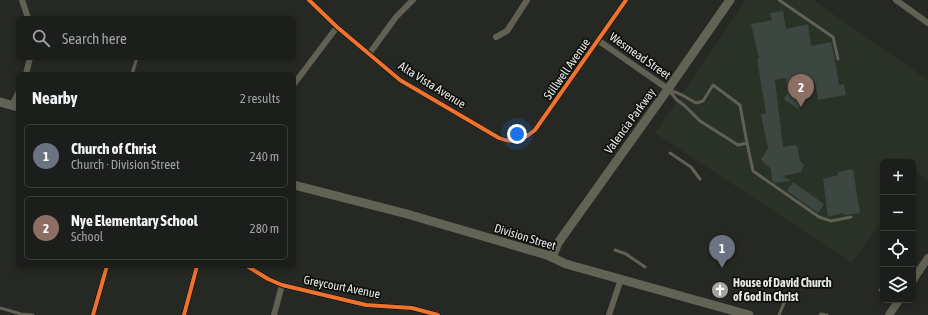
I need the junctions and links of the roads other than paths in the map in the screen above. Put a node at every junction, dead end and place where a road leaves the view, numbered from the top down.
1 (22, 0) edge
2 (309, 0) edge
3 (413, 0) edge
4 (528, 0) edge
5 (626, 0) edge
6 (730, 0) edge
7 (779, 0) edge
8 (896, 0) edge
9 (27, 16) edge
10 (928, 23) edge
11 (337, 27) junction
12 (496, 37) dead end
13 (599, 41) junction
14 (369, 54) junction
15 (838, 59) dead end
16 (30, 60) edge
17 (136, 60) edge
18 (26, 72) edge
19 (132, 72) edge
20 (296, 81) edge
21 (668, 89) junction
22 (0, 102) edge
23 (15, 106) edge
24 (517, 141) joint
25 (747, 143) junction
26 (670, 153) dead end
27 (700, 179) dead end
28 (296, 186) edge
29 (850, 217) dead end
30 (615, 250) dead end
31 (552, 257) junction
32 (928, 258) edge
33 (645, 267) dead end
34 (106, 268) edge
35 (196, 268) edge
36 (250, 268) edge
37 (916, 276) edge
38 (621, 279) junction
39 (282, 285) junction
40 (896, 303) edge
41 (784, 304) dead end
42 (0, 308) edge
43 (743, 314) edge
44 (34, 315) edge
45 (92, 315) edge
46 (184, 315) edge
47 (274, 315) edge
48 (438, 315) edge
49 (608, 315) edge
50 (779, 315) edge
51 (820, 315) edge
52 (827, 315) edge
53 (889, 315) edge

1 - 9 street
2 - 11 street, Alta Vista Avenue
3 - 14 street
4 - 12 street
5 - 13 street, Stillwell Avenue
6 - 21 main road, Valencia Parkway
7 - 15 lane
8 - 10 street
11 - 14 street, Alta Vista Avenue
11 - 20 street
13 - 21 street, Wesmead Street
13 - 24 street, Stillwell Avenue
14 - 24 street, Alta Vista Avenue
16 - 18 street
17 - 19 lane
21 - 25 lane
21 - 25 lane
21 - 31 main road, Valencia Parkway
22 - 23 main road
25 - 29 lane
26 - 27 lane
28 - 31 main road, Division Street
30 - 33 lane
31 - 38 main road, Division Street
32 - 37 street
34 - 45 street
35 - 46 street
36 - 39 street, Greycourt Avenue
38 - 43 main road, Division Street
38 - 49 street
39 - 47 street
39 - 48 street, Greycourt Avenue
40 - 53 street
41 - 50 lane
42 - 44 lane
51 - 52 lane

